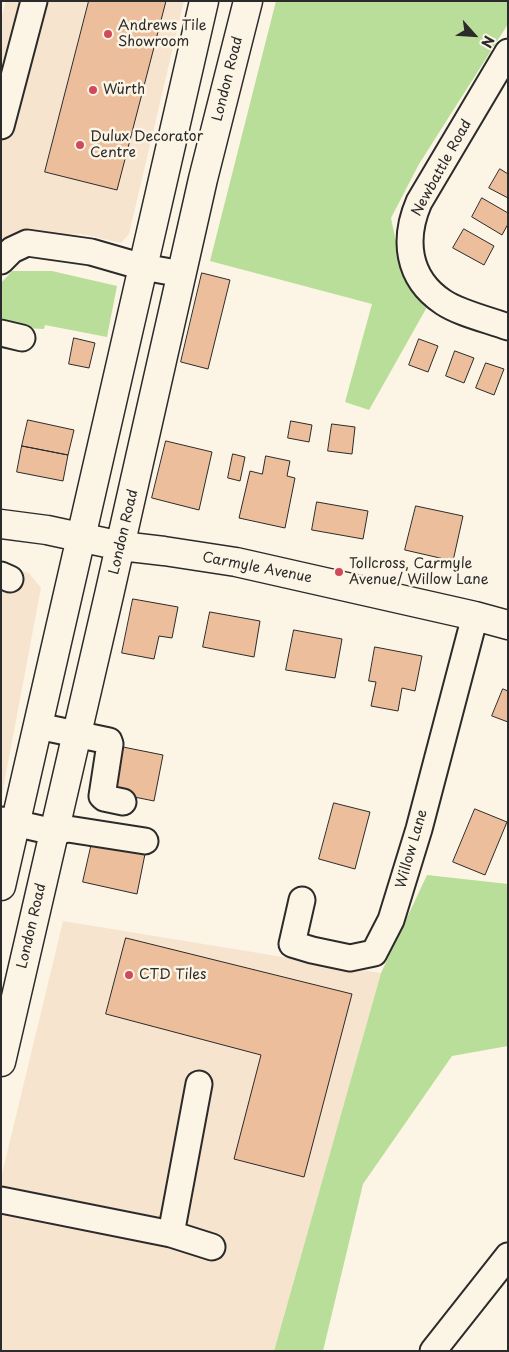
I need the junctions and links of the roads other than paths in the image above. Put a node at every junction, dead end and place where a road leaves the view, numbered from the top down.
1 (34, 1) edge
2 (204, 1) edge
3 (248, 1) edge
4 (508, 52) edge
5 (1, 126) edge
6 (5, 249) edge
7 (143, 267) junction
8 (182, 274) junction
9 (508, 327) edge
10 (5, 527) edge
11 (80, 537) junction
12 (120, 546) junction
13 (475, 616) junction
14 (508, 626) edge
15 (38, 726) junction
16 (77, 734) junction
17 (123, 802) dead end
18 (8, 822) edge
19 (54, 832) junction
20 (145, 840) dead end
21 (1, 886) edge
22 (302, 900) dead end
23 (1, 1062) edge
24 (199, 1084) dead end
25 (1, 1200) edge
26 (170, 1234) junction
27 (212, 1247) dead end
28 (508, 1256) edge
29 (433, 1351) edge

1 - 5 street
2 - 7 main road
3 - 8 main road, London Road
4 - 9 street, Newbattle Road
6 - 7 street
7 - 8 street
7 - 11 main road
8 - 12 main road, London Road
10 - 11 main road, Carmyle Avenue
11 - 12 main road, Carmyle Avenue
11 - 15 main road
12 - 13 main road, Carmyle Avenue
12 - 16 main road, London Road
13 - 14 main road, Carmyle Avenue
13 - 22 street, Willow Lane
15 - 16 street
15 - 18 main road
16 - 17 street
16 - 19 main road, London Road
18 - 19 street
18 - 21 main road
19 - 20 street
19 - 23 main road, London Road
24 - 26 street
25 - 26 street
26 - 27 street
28 - 29 street

